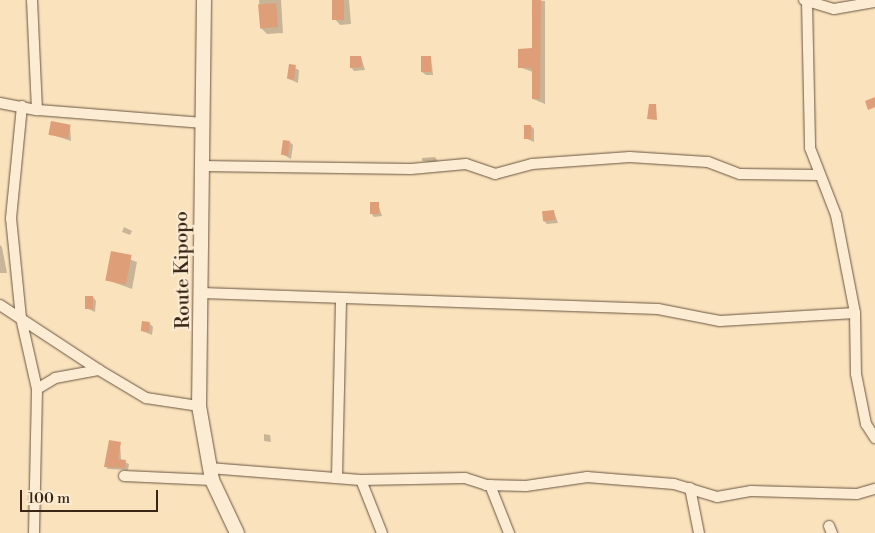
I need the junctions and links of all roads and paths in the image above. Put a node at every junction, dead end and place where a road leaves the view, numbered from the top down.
1 (32, 0) edge
2 (204, 0) edge
3 (805, 0) edge
4 (875, 2) edge
5 (0, 103) edge
6 (22, 106) junction
7 (37, 110) junction
8 (201, 123) junction
9 (201, 166) junction
10 (819, 175) junction
11 (202, 293) junction
12 (341, 299) junction
13 (0, 305) edge
14 (855, 313) junction
15 (21, 318) junction
16 (99, 370) junction
17 (36, 389) junction
18 (198, 406) junction
19 (875, 438) edge
20 (210, 474) junction
21 (124, 476) dead end
22 (337, 477) junction
23 (361, 480) junction
24 (490, 485) junction
25 (690, 488) junction
26 (875, 489) edge
27 (34, 533) edge
28 (237, 533) edge
29 (382, 533) edge
30 (509, 533) edge
31 (699, 533) edge

1 - 7 street
2 - 8 main road, Route Kipopo
3 - 4 street
3 - 10 street
5 - 6 street
6 - 7 street
6 - 15 street
7 - 8 street
8 - 9 main road, Route Kipopo
9 - 10 street
9 - 11 main road, Route Kipopo
10 - 14 street
11 - 12 street
11 - 18 main road, Route Kipopo
12 - 14 street
12 - 22 street
13 - 15 street
14 - 19 street
15 - 16 street
15 - 17 street
16 - 17 street
16 - 18 street
17 - 27 street
18 - 20 main road, Route Kipopo
20 - 21 street
20 - 22 street
20 - 28 main road, Route Kipopo
22 - 23 street
23 - 24 street
23 - 29 street
24 - 25 street
24 - 30 street
25 - 26 street
25 - 31 street

